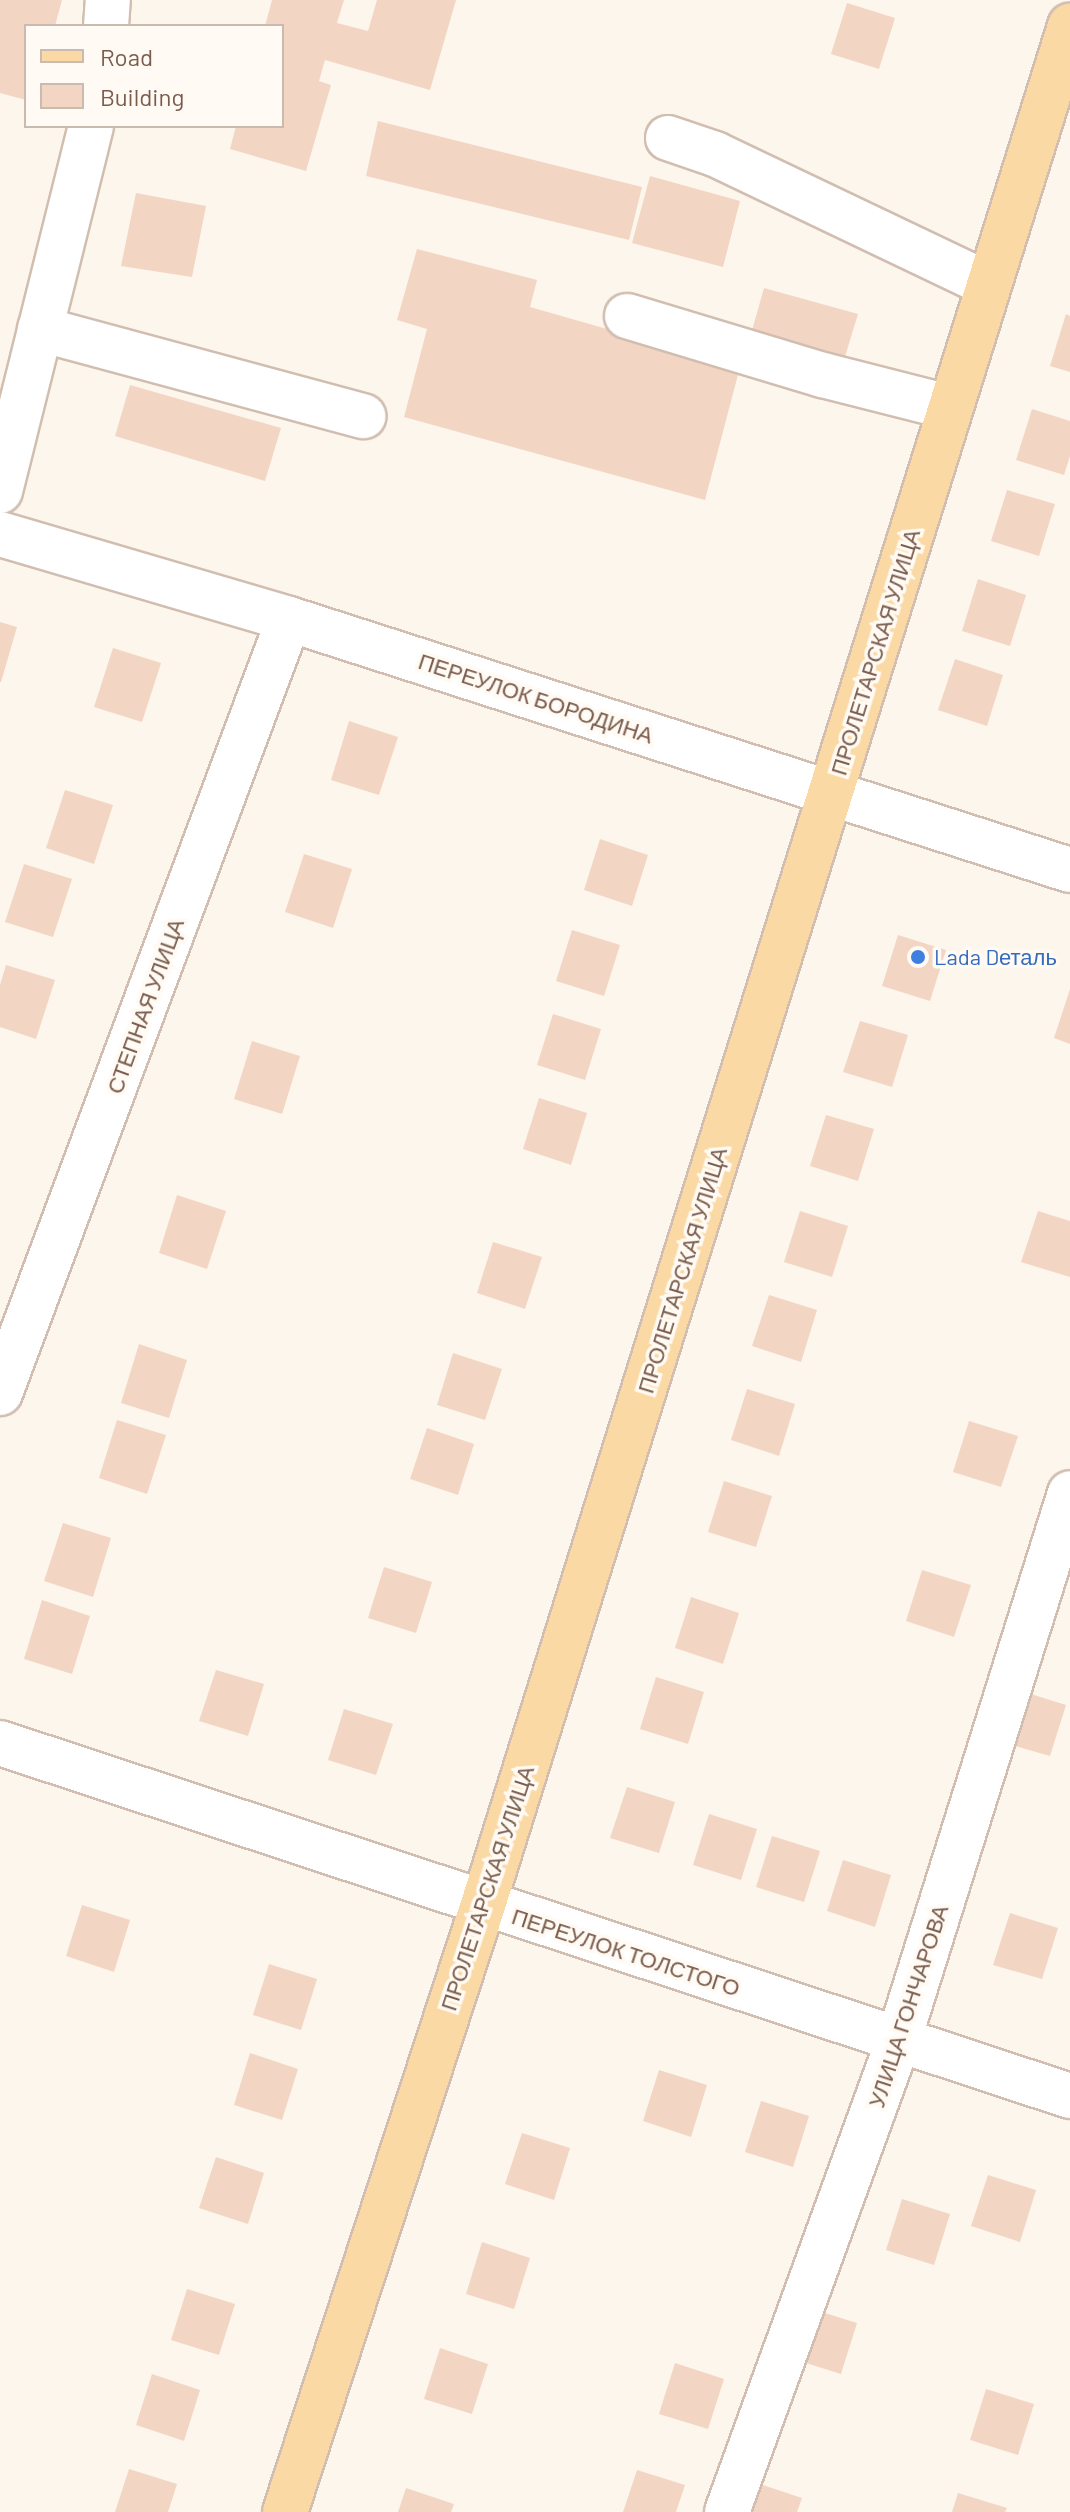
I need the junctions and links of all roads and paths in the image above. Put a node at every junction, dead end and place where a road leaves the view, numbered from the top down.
1 (108, 0) edge
2 (106, 24) edge
3 (1070, 26) edge
4 (90, 128) edge
5 (668, 138) dead end
6 (987, 284) junction
7 (627, 316) dead end
8 (40, 329) junction
9 (0, 350) edge
10 (26, 387) junction
11 (949, 407) junction
12 (363, 416) dead end
13 (0, 491) edge
14 (0, 534) edge
15 (289, 619) junction
16 (832, 794) junction
17 (1070, 870) edge
18 (0, 1393) edge
19 (1070, 1493) edge
20 (0, 1743) edge
21 (483, 1905) junction
22 (898, 2042) junction
23 (1070, 2096) edge
24 (285, 2512) edge
25 (727, 2512) edge

1 - 2 street
3 - 6 main road, ПРОЛЕТАРСКАЯ УЛИЦА
4 - 8 street
5 - 6 street
6 - 11 main road, ПРОЛЕТАРСКАЯ УЛИЦА
7 - 11 street
8 - 10 street
8 - 12 street
9 - 10 street
10 - 13 street
11 - 16 main road, ПРОЛЕТАРСКАЯ УЛИЦА
14 - 15 street, ПЕРЕУЛОК БОРОДИНА
15 - 16 street, ПЕРЕУЛОК БОРОДИНА
15 - 18 street, СТЕПНАЯ УЛИЦА
16 - 17 street, ПЕРЕУЛОК БОРОДИНА
16 - 21 main road, ПРОЛЕТАРСКАЯ УЛИЦА
19 - 22 street, УЛИЦА ГОНЧАРОВА
20 - 21 street, ПЕРЕУЛОК ТОЛСТОГО
21 - 22 street, ПЕРЕУЛОК ТОЛСТОГО
21 - 24 main road, ПРОЛЕТАРСКАЯ УЛИЦА
22 - 23 street, ПЕРЕУЛОК ТОЛСТОГО
22 - 25 street, УЛИЦА ГОНЧАРОВА

